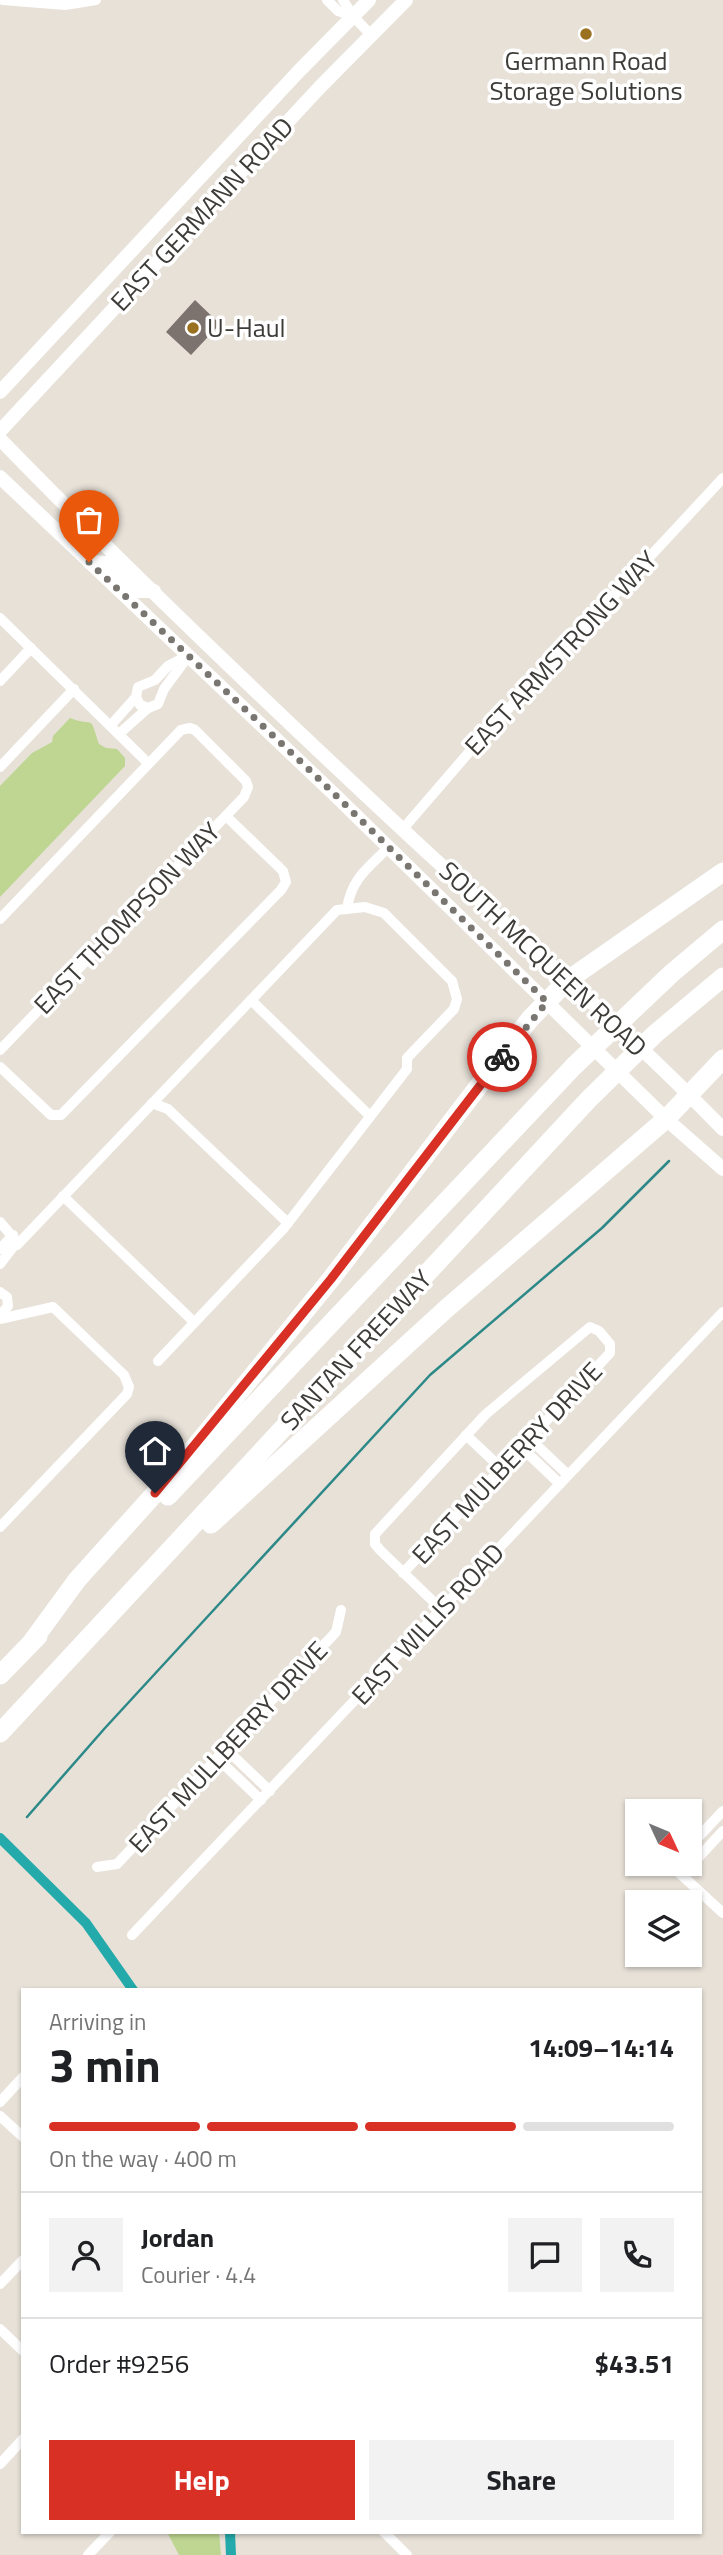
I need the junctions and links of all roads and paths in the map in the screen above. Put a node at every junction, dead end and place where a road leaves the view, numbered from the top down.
1 (3, 0) edge
2 (96, 0) edge
3 (327, 0) edge
4 (343, 0) edge
5 (369, 0) edge
6 (406, 0) edge
7 (353, 16) junction
8 (370, 34) junction
9 (149, 232) junction
10 (167, 252) junction
11 (0, 392) edge
12 (0, 431) edge
13 (0, 439) edge
14 (0, 477) edge
15 (723, 478) edge
16 (89, 562) junction
17 (153, 591) junction
18 (0, 618) edge
19 (204, 640) junction
20 (31, 648) junction
21 (189, 655) junction
22 (0, 681) edge
23 (74, 689) junction
24 (136, 697) junction
25 (148, 708) junction
26 (111, 725) junction
27 (120, 733) junction
28 (148, 763) junction
29 (0, 767) edge
30 (226, 816) junction
31 (402, 830) junction
32 (389, 847) junction
33 (723, 872) edge
34 (347, 909) junction
35 (0, 919) edge
36 (723, 930) edge
37 (723, 977) edge
38 (568, 980) junction
39 (251, 1000) junction
40 (547, 1002) junction
41 (0, 1050) edge
42 (723, 1059) edge
43 (0, 1067) edge
44 (690, 1096) junction
45 (152, 1104) junction
46 (370, 1116) junction
47 (666, 1119) junction
48 (723, 1129) edge
49 (723, 1169) edge
50 (63, 1196) junction
51 (0, 1222) edge
52 (288, 1223) junction
53 (15, 1240) junction
54 (0, 1249) edge
55 (0, 1264) edge
56 (0, 1292) edge
57 (723, 1312) edge
58 (2, 1315) edge
59 (194, 1322) junction
60 (158, 1361) dead end
61 (466, 1435) junction
62 (529, 1438) junction
63 (521, 1447) junction
64 (501, 1468) junction
65 (568, 1475) junction
66 (560, 1484) junction
67 (0, 1527) edge
68 (403, 1573) junction
69 (441, 1609) junction
70 (341, 1610) dead end
71 (31, 1643) junction
72 (0, 1675) edge
73 (0, 1735) edge
74 (226, 1749) junction
75 (217, 1758) junction
76 (245, 1767) junction
77 (236, 1776) junction
78 (270, 1791) junction
79 (261, 1800) junction
80 (723, 1811) edge
81 (708, 1827) junction
82 (702, 1833) edge
83 (721, 1834) edge
84 (702, 1854) edge
85 (97, 1867) dead end
86 (687, 1876) edge
87 (723, 1913) edge
88 (132, 1935) dead end
89 (21, 2079) edge
90 (0, 2102) edge
91 (0, 2116) edge
92 (21, 2135) edge
93 (21, 2262) edge
94 (0, 2284) edge
95 (0, 2329) edge
96 (21, 2349) edge
97 (21, 2445) edge
98 (0, 2464) edge
99 (107, 2534) edge
100 (386, 2534) edge
101 (88, 2555) edge
102 (407, 2555) edge

1 - 2 street
3 - 7 street
4 - 7 street
5 - 7 main road, EAST GERMANN ROAD
6 - 8 main road, EAST GERMANN ROAD
7 - 8 street
7 - 9 main road, EAST GERMANN ROAD
8 - 10 main road, EAST GERMANN ROAD
9 - 10 main road
9 - 11 main road, EAST GERMANN ROAD
10 - 12 main road, EAST GERMANN ROAD
13 - 17 main road, SOUTH MCQUEEN ROAD
14 - 16 main road, SOUTH MCQUEEN ROAD
15 - 31 street, EAST ARMSTRONG WAY
16 - 17 main road
16 - 21 main road, SOUTH MCQUEEN ROAD
17 - 19 main road, SOUTH MCQUEEN ROAD
18 - 20 street
19 - 21 main road
19 - 31 main road, SOUTH MCQUEEN ROAD
20 - 22 street
20 - 23 street
21 - 24 street
21 - 25 street
21 - 32 main road, SOUTH MCQUEEN ROAD
23 - 26 street
23 - 29 street
24 - 25 street
24 - 26 street
25 - 27 street
26 - 27 street
27 - 28 street
28 - 30 street, EAST THOMPSON WAY
28 - 35 street
30 - 41 street, EAST THOMPSON WAY
30 - 43 street
31 - 32 main road
31 - 38 main road, SOUTH MCQUEEN ROAD
32 - 34 street
32 - 40 main road, SOUTH MCQUEEN ROAD
33 - 38 highway
34 - 39 street
34 - 46 street
36 - 71 highway, SANTAN FREEWAY
37 - 73 highway, SANTAN FREEWAY
38 - 40 highway
38 - 44 main road, SOUTH MCQUEEN ROAD
39 - 45 street
39 - 46 street
40 - 47 main road, SOUTH MCQUEEN ROAD
40 - 71 highway
42 - 44 highway
44 - 47 highway
44 - 48 main road, SOUTH MCQUEEN ROAD
45 - 50 street
45 - 52 street
46 - 52 street
47 - 49 main road, SOUTH MCQUEEN ROAD
47 - 73 highway
50 - 53 street
50 - 59 street
51 - 53 street
52 - 59 street
53 - 54 street
53 - 55 street
56 - 58 street
57 - 65 street, EAST WILLIS ROAD
58 - 67 street
59 - 60 street
61 - 62 street, EAST MULBERRY DRIVE
61 - 64 street
61 - 68 street
62 - 63 street, EAST MULBERRY DRIVE
62 - 65 street
63 - 64 street, EAST MULBERRY DRIVE
63 - 66 street
64 - 68 street, EAST MULBERRY DRIVE
65 - 66 street, EAST WILLIS ROAD
66 - 69 street, EAST WILLIS ROAD
68 - 69 street
69 - 78 street, EAST WILLIS ROAD
70 - 74 street, EAST MULLBERRY DRIVE
71 - 72 highway, SANTAN FREEWAY
74 - 75 street, EAST MULLBERRY DRIVE
74 - 76 street
75 - 77 street
75 - 85 street, EAST MULLBERRY DRIVE
76 - 77 street
76 - 78 street
77 - 79 street
78 - 79 street, EAST WILLIS ROAD
79 - 88 street, EAST WILLIS ROAD
80 - 81 street
81 - 82 street
81 - 83 street
83 - 84 street
86 - 87 street
89 - 90 street
91 - 92 street
93 - 94 street
95 - 96 street
97 - 98 street
99 - 101 street
100 - 102 street

